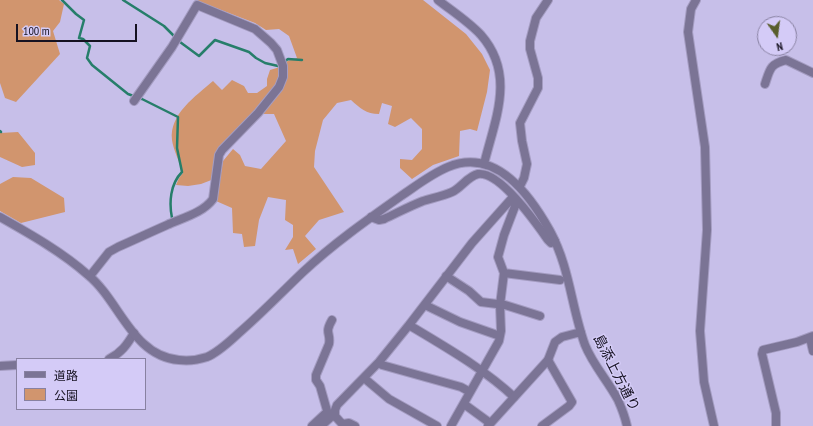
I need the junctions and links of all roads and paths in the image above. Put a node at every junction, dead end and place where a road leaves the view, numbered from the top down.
1 (438, 0) edge
2 (548, 0) edge
3 (696, 0) edge
4 (813, 73) edge
5 (765, 84) dead end
6 (136, 99) dead end
7 (484, 164) junction
8 (520, 186) junction
9 (515, 199) junction
10 (0, 217) edge
11 (371, 217) junction
12 (555, 241) junction
13 (504, 273) junction
14 (90, 276) junction
15 (446, 276) junction
16 (560, 280) dead end
17 (425, 305) junction
18 (500, 305) junction
19 (540, 316) dead end
20 (332, 320) dead end
21 (409, 325) junction
22 (581, 332) junction
23 (134, 334) junction
24 (500, 336) junction
25 (811, 337) edge
26 (813, 351) edge
27 (111, 358) edge
28 (548, 360) junction
29 (379, 362) junction
30 (16, 365) edge
31 (0, 366) edge
32 (482, 372) junction
33 (364, 378) junction
34 (470, 392) junction
35 (514, 397) junction
36 (464, 404) junction
37 (331, 416) junction
38 (344, 425) edge
39 (489, 425) edge
40 (312, 426) edge
41 (321, 426) edge
42 (356, 426) edge
43 (437, 426) edge
44 (451, 426) edge
45 (542, 426) edge
46 (627, 426) edge
47 (714, 426) edge
48 (776, 426) edge

1 - 7 street
2 - 8 street
3 - 47 street
4 - 5 street
6 - 14 street
7 - 8 street, 島添上方通り
7 - 11 street
8 - 12 street, 島添上方通り
9 - 11 street
9 - 12 street
9 - 13 street
9 - 15 street
10 - 14 street
11 - 23 street
12 - 22 street, 島添上方通り
13 - 16 street
13 - 18 street
14 - 23 street
15 - 17 street
15 - 18 street
17 - 21 street
17 - 24 street
18 - 19 street
18 - 24 street
20 - 37 street
21 - 29 street
21 - 32 street
22 - 28 street
22 - 46 street, 島添上方通り
23 - 27 street
24 - 32 street
25 - 26 street
25 - 48 street
28 - 35 street
28 - 45 street
29 - 33 street
29 - 34 street
30 - 31 street
32 - 34 street
32 - 35 street
33 - 37 street
33 - 43 street
34 - 36 street
35 - 39 street
36 - 39 street
36 - 44 street
37 - 38 street
37 - 40 street
37 - 41 street
38 - 42 street

